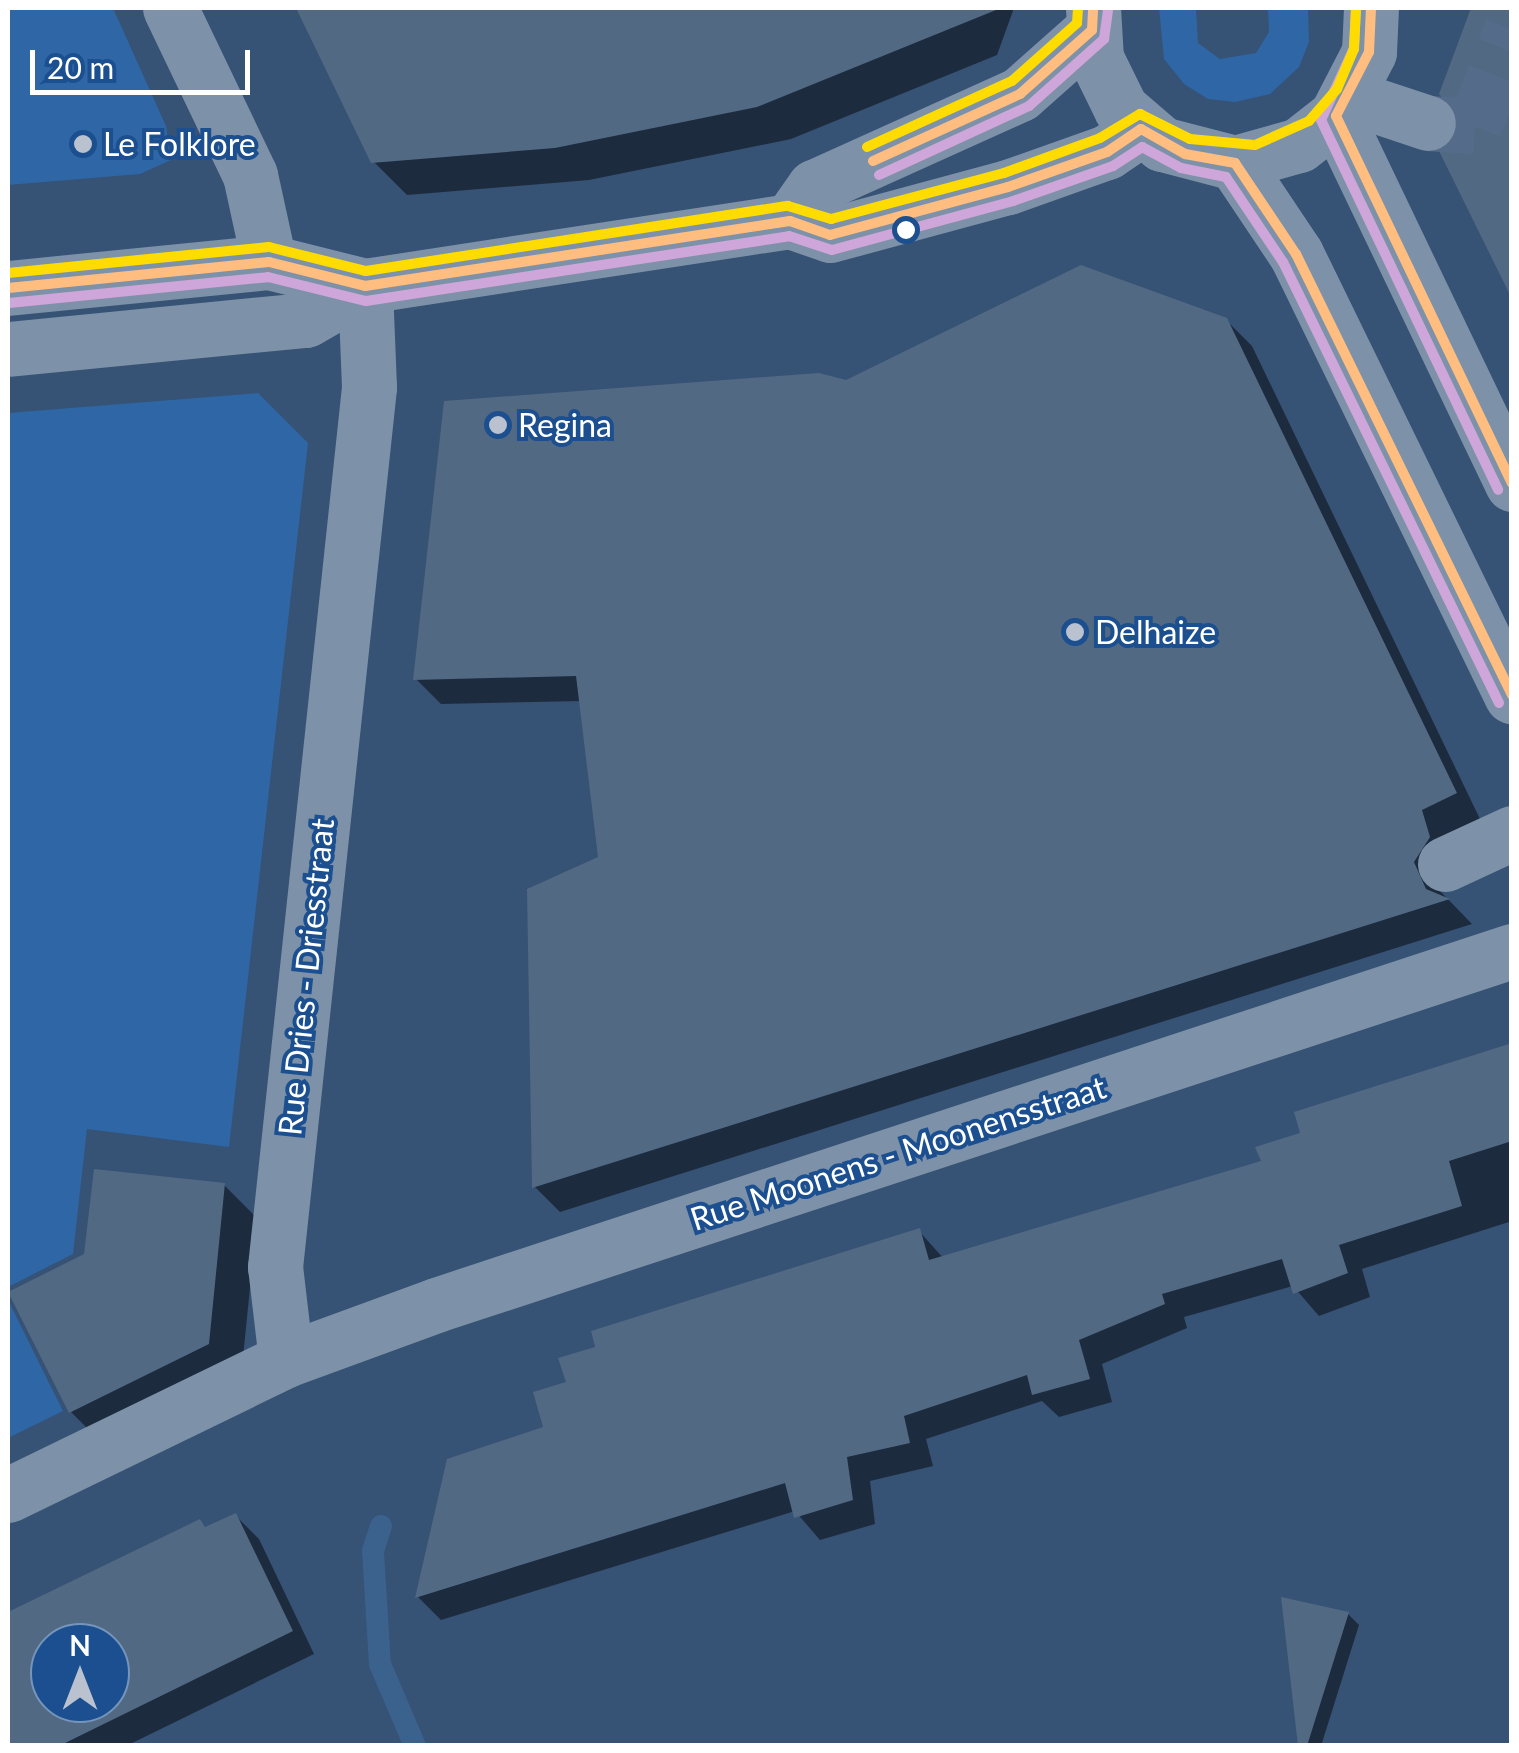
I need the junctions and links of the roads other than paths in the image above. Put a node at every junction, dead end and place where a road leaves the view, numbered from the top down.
1 (170, 8) edge
2 (1371, 8) edge
3 (1092, 19) edge
4 (1343, 107) junction
5 (1428, 123) tunnel mouth
6 (1141, 130) junction
7 (1235, 163) junction
8 (790, 220) junction
9 (269, 262) junction
10 (365, 286) junction
11 (8, 288) edge
12 (8, 350) edge
13 (1512, 484) edge
14 (1512, 696) edge
15 (1512, 833) edge
16 (1446, 864) dead end
17 (1512, 951) edge
18 (286, 1360) junction
19 (8, 1495) edge

1 - 9 street
2 - 4 street
3 - 6 street
3 - 8 street
4 - 5 street
4 - 7 street
4 - 13 street
6 - 7 street
6 - 8 street
7 - 14 street
8 - 10 street
9 - 10 street
9 - 11 street
10 - 12 street
10 - 18 street, Rue Dries - Driesstraat
15 - 16 street
17 - 18 street, Rue Moonens - Moonensstraat
18 - 19 street

